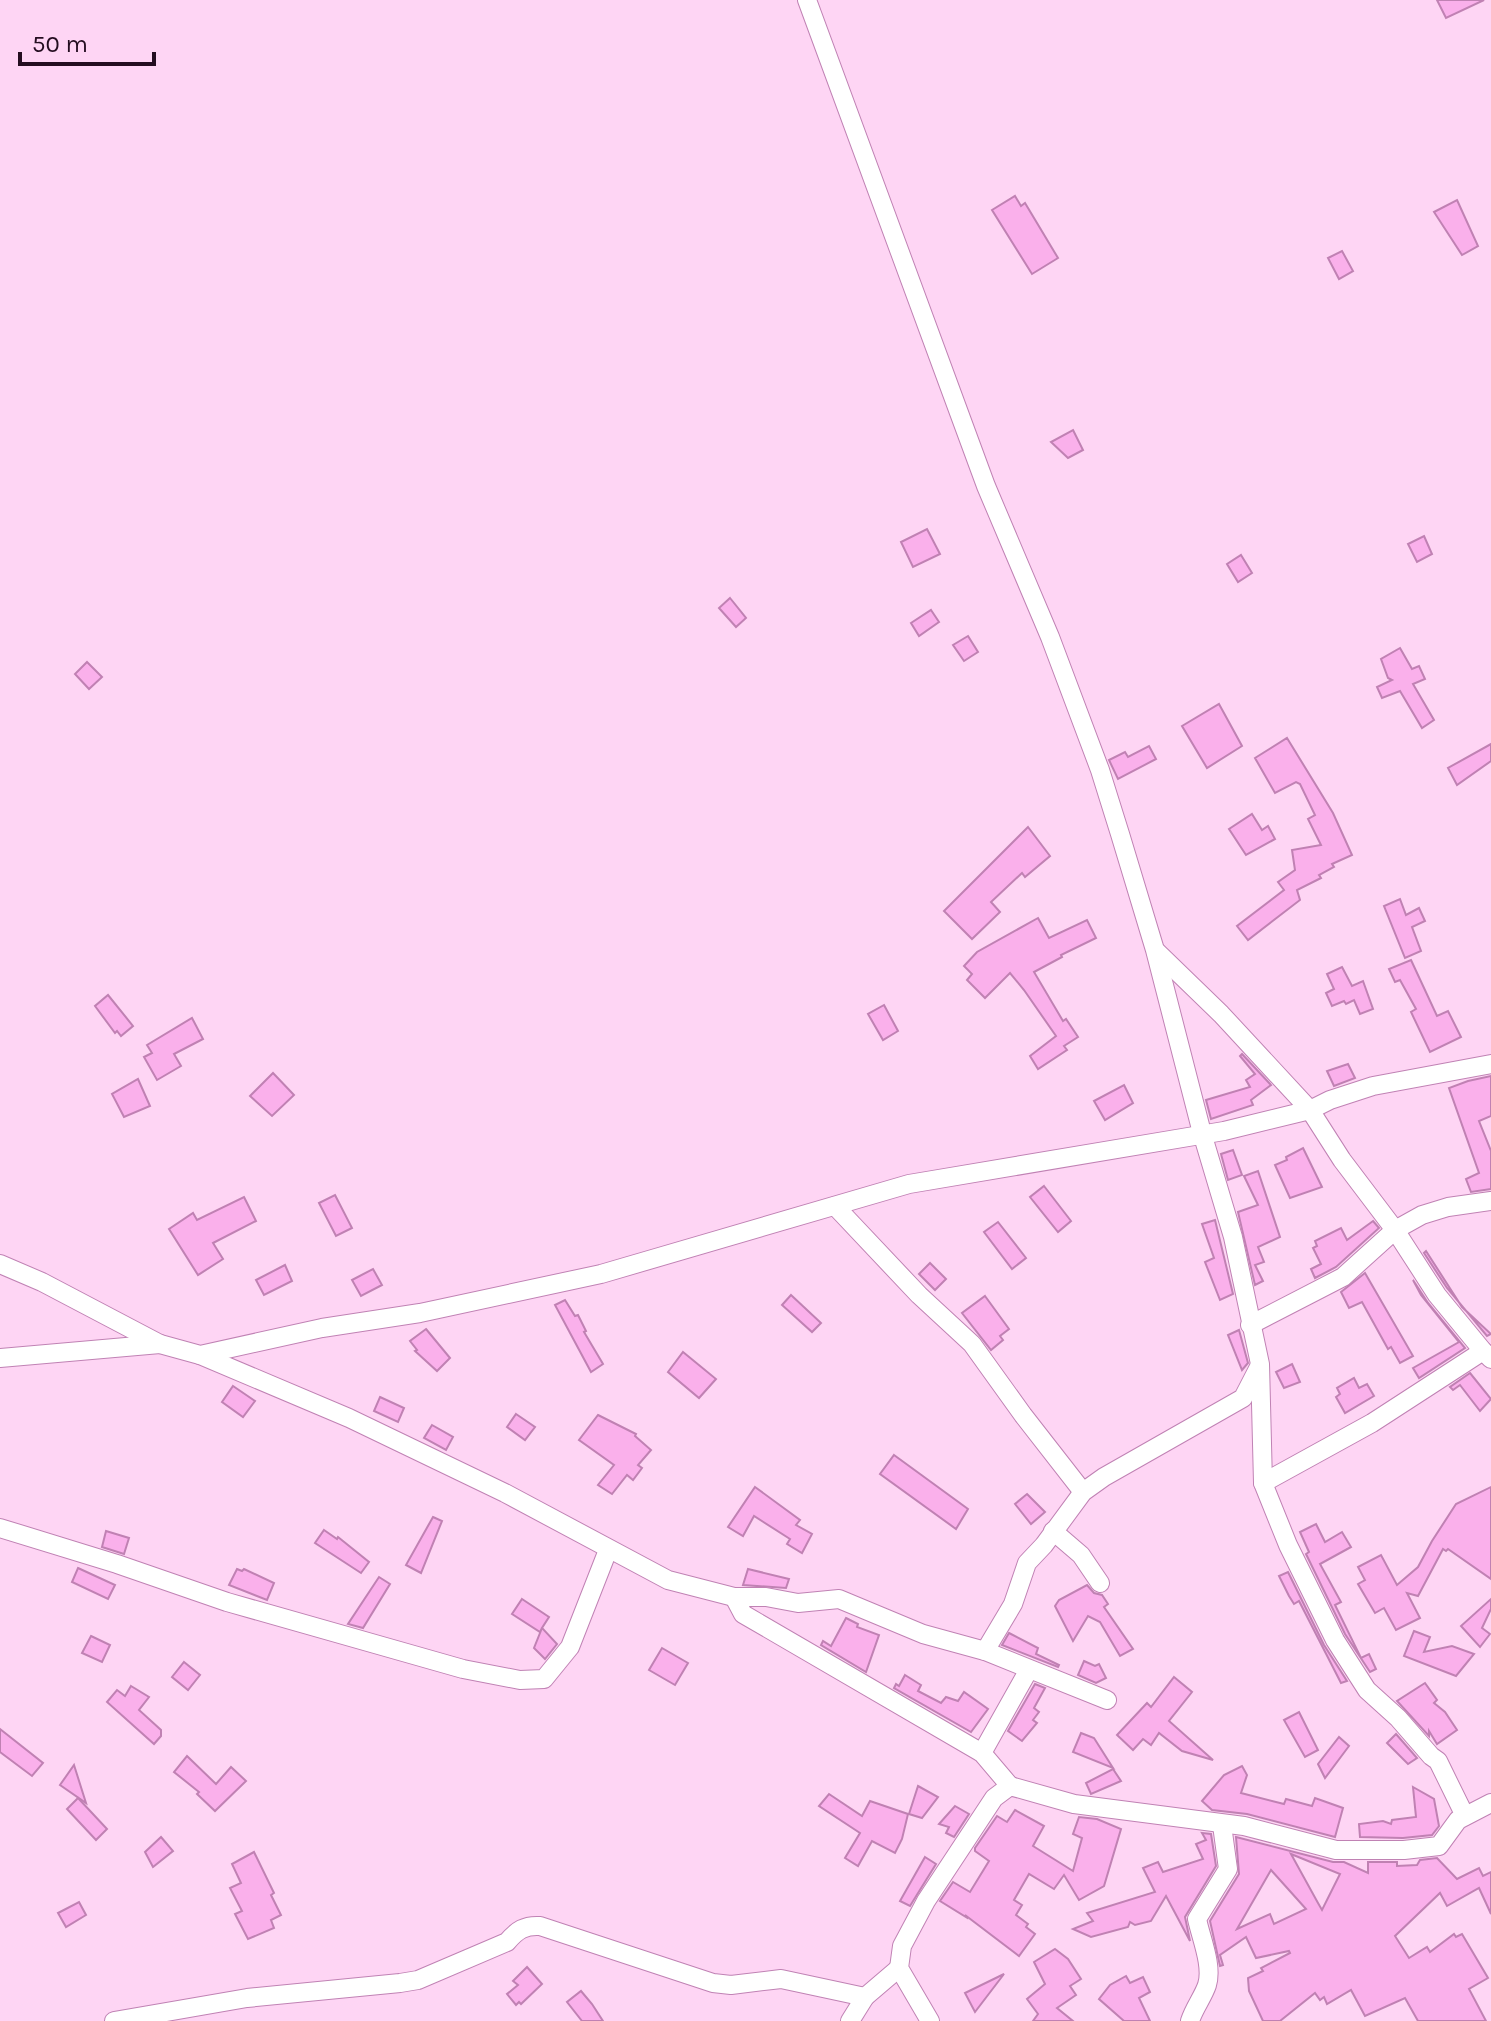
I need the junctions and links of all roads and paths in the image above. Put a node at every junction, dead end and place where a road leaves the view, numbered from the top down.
1 (807, 0) edge
2 (1155, 950) junction
3 (1491, 1064) edge
4 (1310, 1110) junction
5 (1202, 1133) junction
6 (1491, 1201) edge
7 (835, 1206) junction
8 (1395, 1230) junction
9 (0, 1264) edge
10 (1250, 1325) junction
11 (160, 1344) junction
12 (200, 1355) junction
13 (1487, 1355) edge
14 (0, 1358) edge
15 (1260, 1364) junction
16 (1263, 1483) junction
17 (1083, 1492) junction
18 (0, 1528) edge
19 (1053, 1531) junction
20 (608, 1550) junction
21 (1100, 1583) dead end
22 (734, 1597) junction
23 (985, 1651) junction
24 (1028, 1671) junction
25 (1107, 1700) dead end
26 (982, 1753) junction
27 (1010, 1786) junction
28 (1491, 1803) edge
29 (1465, 1816) junction
30 (1222, 1825) junction
31 (899, 1968) junction
32 (865, 1997) junction
33 (114, 2021) edge
34 (850, 2021) edge
35 (930, 2021) edge
36 (1190, 2021) edge

1 - 2 street
2 - 4 street
2 - 5 street
3 - 4 street
4 - 5 street
4 - 8 street
5 - 7 street
5 - 10 street
6 - 8 street
7 - 12 street
7 - 17 street
8 - 10 street
8 - 13 street
9 - 11 street
10 - 15 street
11 - 12 street
11 - 14 street
12 - 20 street
13 - 16 street
15 - 16 street
15 - 17 street
16 - 29 street
17 - 19 street
18 - 20 street
19 - 21 street
19 - 23 street
20 - 22 street
22 - 23 street
22 - 26 street
23 - 24 street
24 - 25 street
24 - 26 street
26 - 27 street
27 - 30 street
27 - 31 street
28 - 29 street
29 - 30 street
30 - 36 street
31 - 32 street
31 - 35 street
32 - 33 street
32 - 34 street

